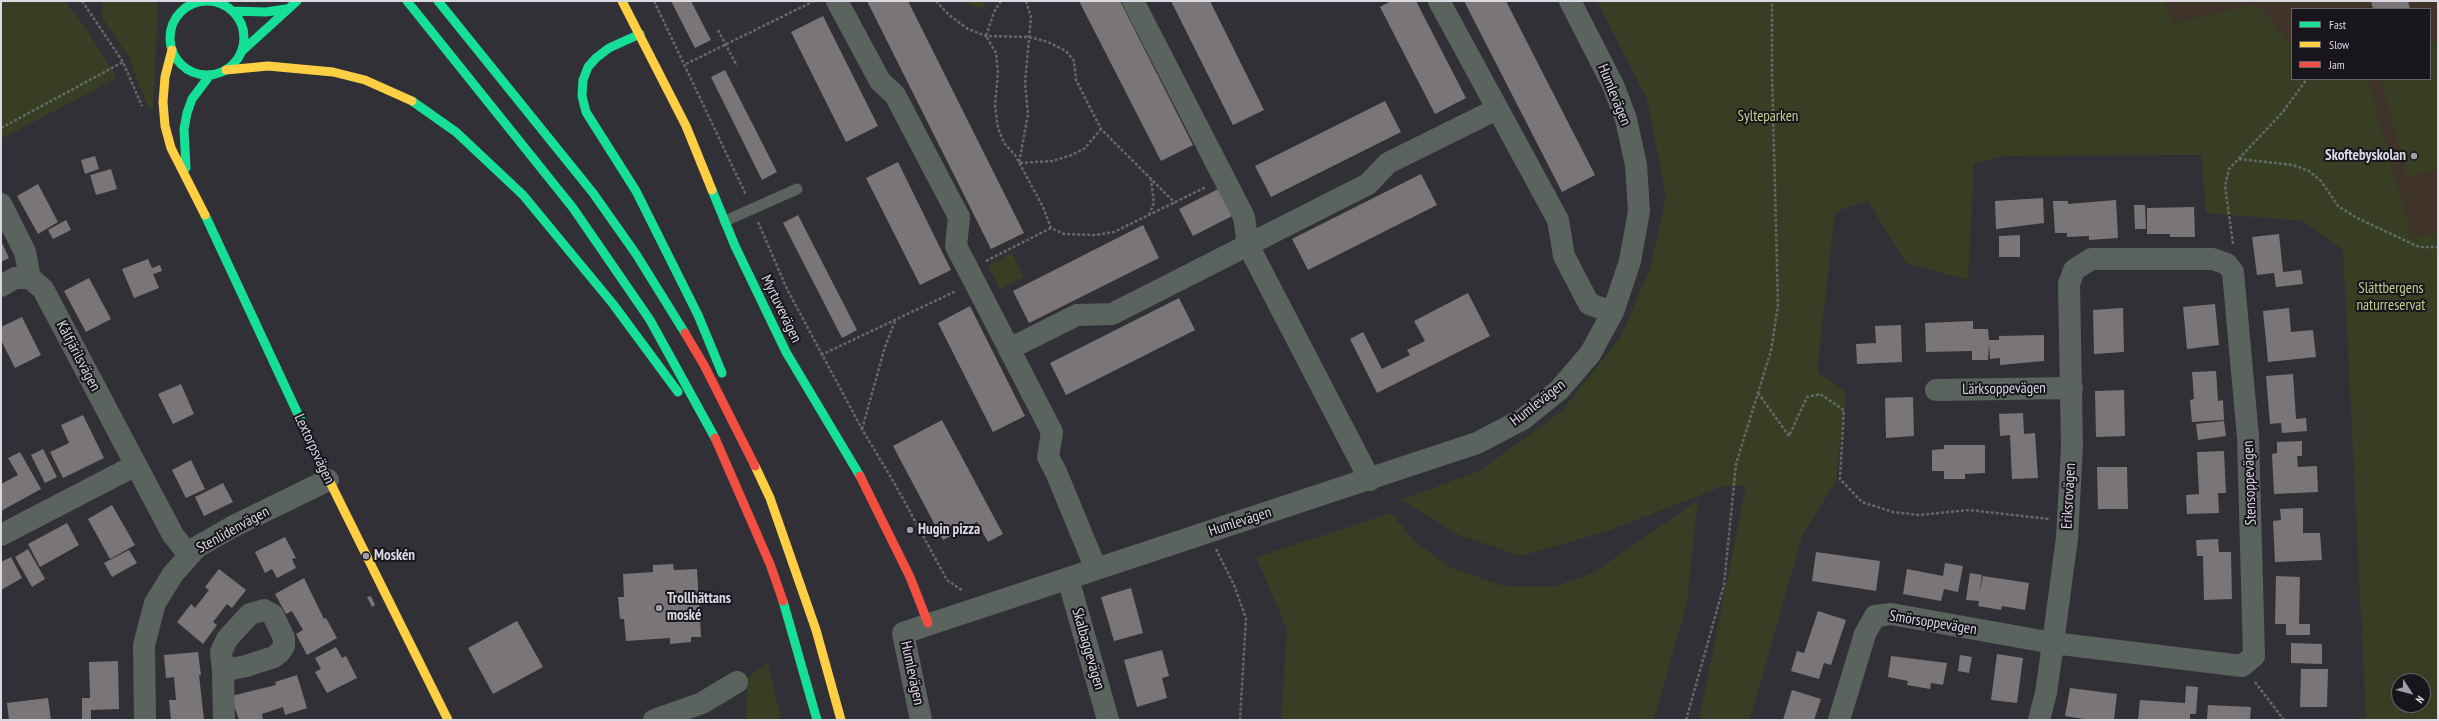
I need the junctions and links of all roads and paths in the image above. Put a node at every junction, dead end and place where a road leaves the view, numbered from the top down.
1 (214, 1) edge
2 (297, 1) edge
3 (406, 1) edge
4 (438, 1) edge
5 (622, 1) edge
6 (654, 1) edge
7 (814, 1) edge
8 (837, 1) edge
9 (936, 1) edge
10 (1002, 1) edge
11 (1026, 1) edge
12 (1133, 1) edge
13 (1439, 1) edge
14 (1570, 1) edge
15 (1772, 1) edge
16 (286, 8) junction
17 (171, 10) dead end
18 (232, 11) junction
19 (173, 24) junction
20 (718, 30) dead end
21 (640, 34) junction
22 (986, 36) junction
23 (1029, 37) junction
24 (726, 45) junction
25 (172, 50) junction
26 (241, 52) junction
27 (123, 62) dead end
28 (686, 64) junction
29 (737, 66) dead end
30 (226, 70) junction
31 (210, 75) junction
32 (2306, 80) edge
33 (1497, 109) junction
34 (1, 128) edge
35 (1102, 130) junction
36 (2239, 159) junction
37 (1019, 163) junction
38 (186, 175) junction
39 (1224, 178) junction
40 (1151, 179) junction
41 (797, 189) dead end
42 (1175, 203) junction
43 (1, 204) edge
44 (752, 210) junction
45 (1148, 216) junction
46 (725, 221) junction
47 (1051, 228) junction
48 (1248, 245) junction
49 (2438, 247) edge
50 (2227, 264) junction
51 (971, 276) junction
52 (30, 278) junction
53 (1, 286) edge
54 (1613, 312) junction
55 (895, 320) junction
56 (1009, 349) junction
57 (821, 355) junction
58 (2072, 388) junction
59 (1936, 390) dead end
60 (1758, 393) junction
61 (862, 429) junction
62 (741, 436) junction
63 (724, 455) junction
64 (136, 465) junction
65 (328, 480) junction
66 (1370, 480) junction
67 (2068, 522) junction
68 (1209, 532) junction
69 (1, 535) edge
70 (189, 555) junction
71 (1096, 569) junction
72 (1068, 578) junction
73 (969, 590) dead end
74 (928, 624) junction
75 (2053, 643) junction
76 (2242, 666) junction
77 (223, 671) dead end
78 (737, 682) dead end
79 (145, 720) edge
80 (224, 720) edge
81 (448, 720) edge
82 (654, 720) edge
83 (817, 720) edge
84 (841, 720) edge
85 (921, 720) edge
86 (1108, 720) edge
87 (1240, 720) edge
88 (1686, 720) edge
89 (1839, 720) edge
90 (2039, 720) edge
91 (2284, 720) edge

1 - 18 main road
1 - 19 main road
2 - 16 main road
3 - 63 main road
4 - 62 main road
5 - 21 main road, Myrtuvevägen
6 - 28 path
7 - 24 path
8 - 51 street
9 - 22 path
10 - 22 path
11 - 23 path
12 - 39 street
13 - 33 street
14 - 54 street, Humlevägen
15 - 60 path
16 - 18 main road
16 - 26 main road
17 - 19 main road
18 - 26 main road
19 - 25 main road
20 - 24 path
21 - 46 main road, Myrtuvevägen
21 - 62 main road
22 - 23 path
22 - 37 path
23 - 35 path
23 - 37 path
24 - 28 path
24 - 29 path
25 - 31 main road
25 - 38 main road, Lextorpsvägen
26 - 30 main road
27 - 34 path
28 - 44 path
30 - 31 main road
30 - 63 main road
31 - 38 main road, Lextorpsvägen
32 - 36 path
33 - 48 street
33 - 54 street
35 - 37 path
35 - 40 path
36 - 49 path
36 - 50 path
37 - 47 path
38 - 65 main road, Lextorpsvägen
39 - 42 path
39 - 48 street
40 - 42 path
40 - 45 path
41 - 44 lane
42 - 45 path
43 - 52 street
44 - 46 lane
44 - 57 path
45 - 47 path
46 - 74 main road, Myrtuvevägen
47 - 51 path
48 - 56 street
48 - 66 street
50 - 58 street, Eriksrovägen
50 - 76 street, Stensoppevägen
51 - 55 path
51 - 56 street
52 - 53 street
52 - 64 street, Kålfjärilsvägen
54 - 66 street, Humlevägen
55 - 57 path
55 - 61 path
56 - 71 street
57 - 61 path
58 - 59 street, Lärksoppevägen
58 - 67 street, Eriksrovägen
60 - 67 path
60 - 88 path
61 - 73 path
62 - 84 main road
63 - 83 main road
64 - 69 street
64 - 70 street, Kålfjärilsvägen
65 - 70 street, Stenlidenvägen
65 - 81 main road, Lextorpsvägen
66 - 68 street, Humlevägen
67 - 75 street, Eriksrovägen
68 - 71 street, Humlevägen
68 - 87 path
70 - 79 street, Stenlidenvägen
71 - 72 street, Humlevägen
72 - 74 street, Humlevägen
72 - 86 street, Skalbaggevägen
74 - 85 street, Humlevägen
75 - 76 street
75 - 89 street, Smörsoppevägen
75 - 90 street, Eriksrovägen
76 - 91 path
77 - 80 street
78 - 82 street

